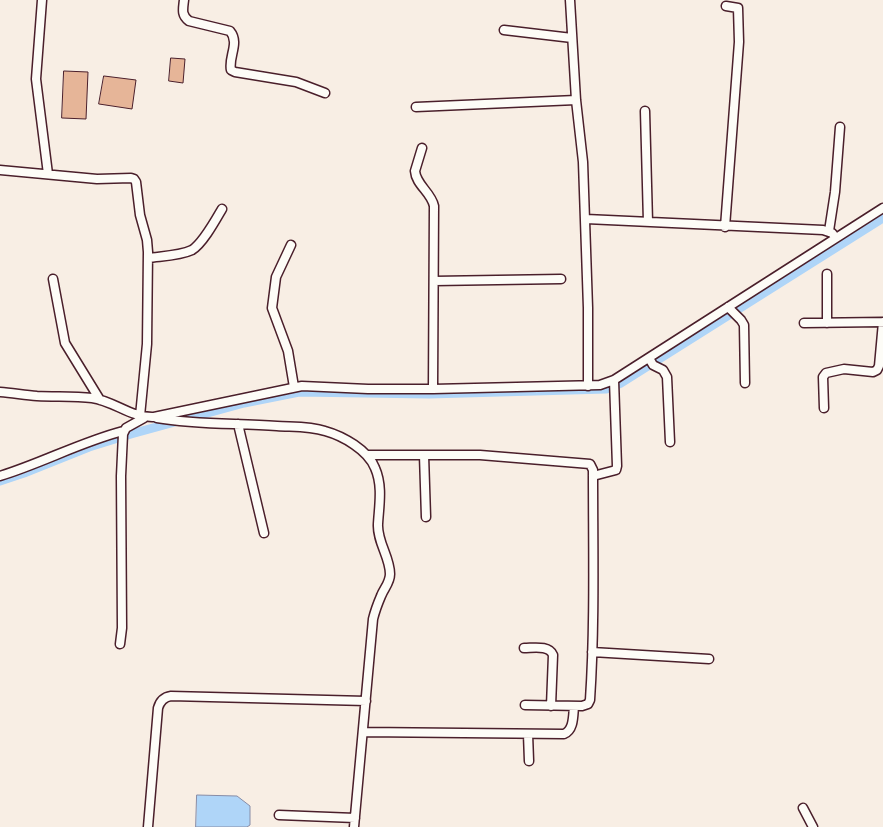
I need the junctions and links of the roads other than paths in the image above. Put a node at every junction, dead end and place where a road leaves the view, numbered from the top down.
1 (42, 0) edge
2 (184, 0) edge
3 (570, 0) edge
4 (726, 6) dead end
5 (504, 30) dead end
6 (572, 38) junction
7 (325, 93) dead end
8 (576, 100) junction
9 (416, 107) dead end
10 (645, 112) dead end
11 (840, 127) dead end
12 (422, 148) dead end
13 (0, 170) edge
14 (48, 174) junction
15 (883, 208) edge
16 (222, 209) dead end
17 (586, 219) junction
18 (648, 222) junction
19 (725, 227) junction
20 (828, 231) junction
21 (836, 238) junction
22 (291, 245) dead end
23 (148, 258) junction
24 (827, 274) dead end
25 (53, 279) dead end
26 (561, 279) dead end
27 (434, 281) junction
28 (732, 310) junction
29 (883, 322) edge
30 (804, 323) dead end
31 (827, 323) junction
32 (650, 361) junction
33 (745, 382) dead end
34 (615, 384) junction
35 (588, 386) junction
36 (294, 387) junction
37 (433, 389) junction
38 (0, 392) edge
39 (100, 400) junction
40 (824, 408) dead end
41 (142, 417) junction
42 (154, 417) junction
43 (238, 424) junction
44 (123, 435) junction
45 (670, 442) dead end
46 (424, 454) junction
47 (367, 455) junction
48 (0, 476) edge
49 (593, 476) junction
50 (426, 517) dead end
51 (264, 533) dead end
52 (120, 644) dead end
53 (524, 648) dead end
54 (592, 652) junction
55 (709, 659) dead end
56 (366, 701) junction
57 (525, 705) dead end
58 (551, 706) junction
59 (574, 706) junction
60 (364, 732) junction
61 (528, 734) junction
62 (529, 761) dead end
63 (803, 808) dead end
64 (279, 815) dead end
65 (355, 818) junction
66 (148, 827) edge
67 (354, 827) edge
68 (813, 827) edge

1 - 14 street
2 - 7 street
3 - 6 street
4 - 19 street
5 - 6 street
6 - 8 street
8 - 9 street
8 - 17 street
10 - 18 street
11 - 20 street
12 - 27 street
13 - 14 street
14 - 23 street
15 - 21 street
16 - 23 street
17 - 18 street
17 - 35 street
18 - 19 street
19 - 20 street
20 - 21 street
21 - 28 street
22 - 36 street
23 - 41 street
24 - 31 street
25 - 39 street
26 - 27 street
27 - 37 street
28 - 32 street
28 - 33 street
29 - 31 street
29 - 40 street
30 - 31 street
32 - 34 street
32 - 45 street
34 - 35 street
34 - 49 street
35 - 37 street
36 - 37 street
36 - 42 street
38 - 39 street
39 - 41 street
41 - 42 street
41 - 44 street
42 - 43 street
43 - 47 street
43 - 51 street
44 - 48 street
44 - 52 street
46 - 47 street
46 - 49 street
46 - 50 street
47 - 56 street
49 - 54 street
53 - 58 street
54 - 55 street
54 - 59 street
56 - 60 street
56 - 66 street
57 - 58 street
58 - 59 street
59 - 61 street
60 - 61 street
60 - 65 street
61 - 62 street
63 - 68 street
64 - 65 street
65 - 67 street

